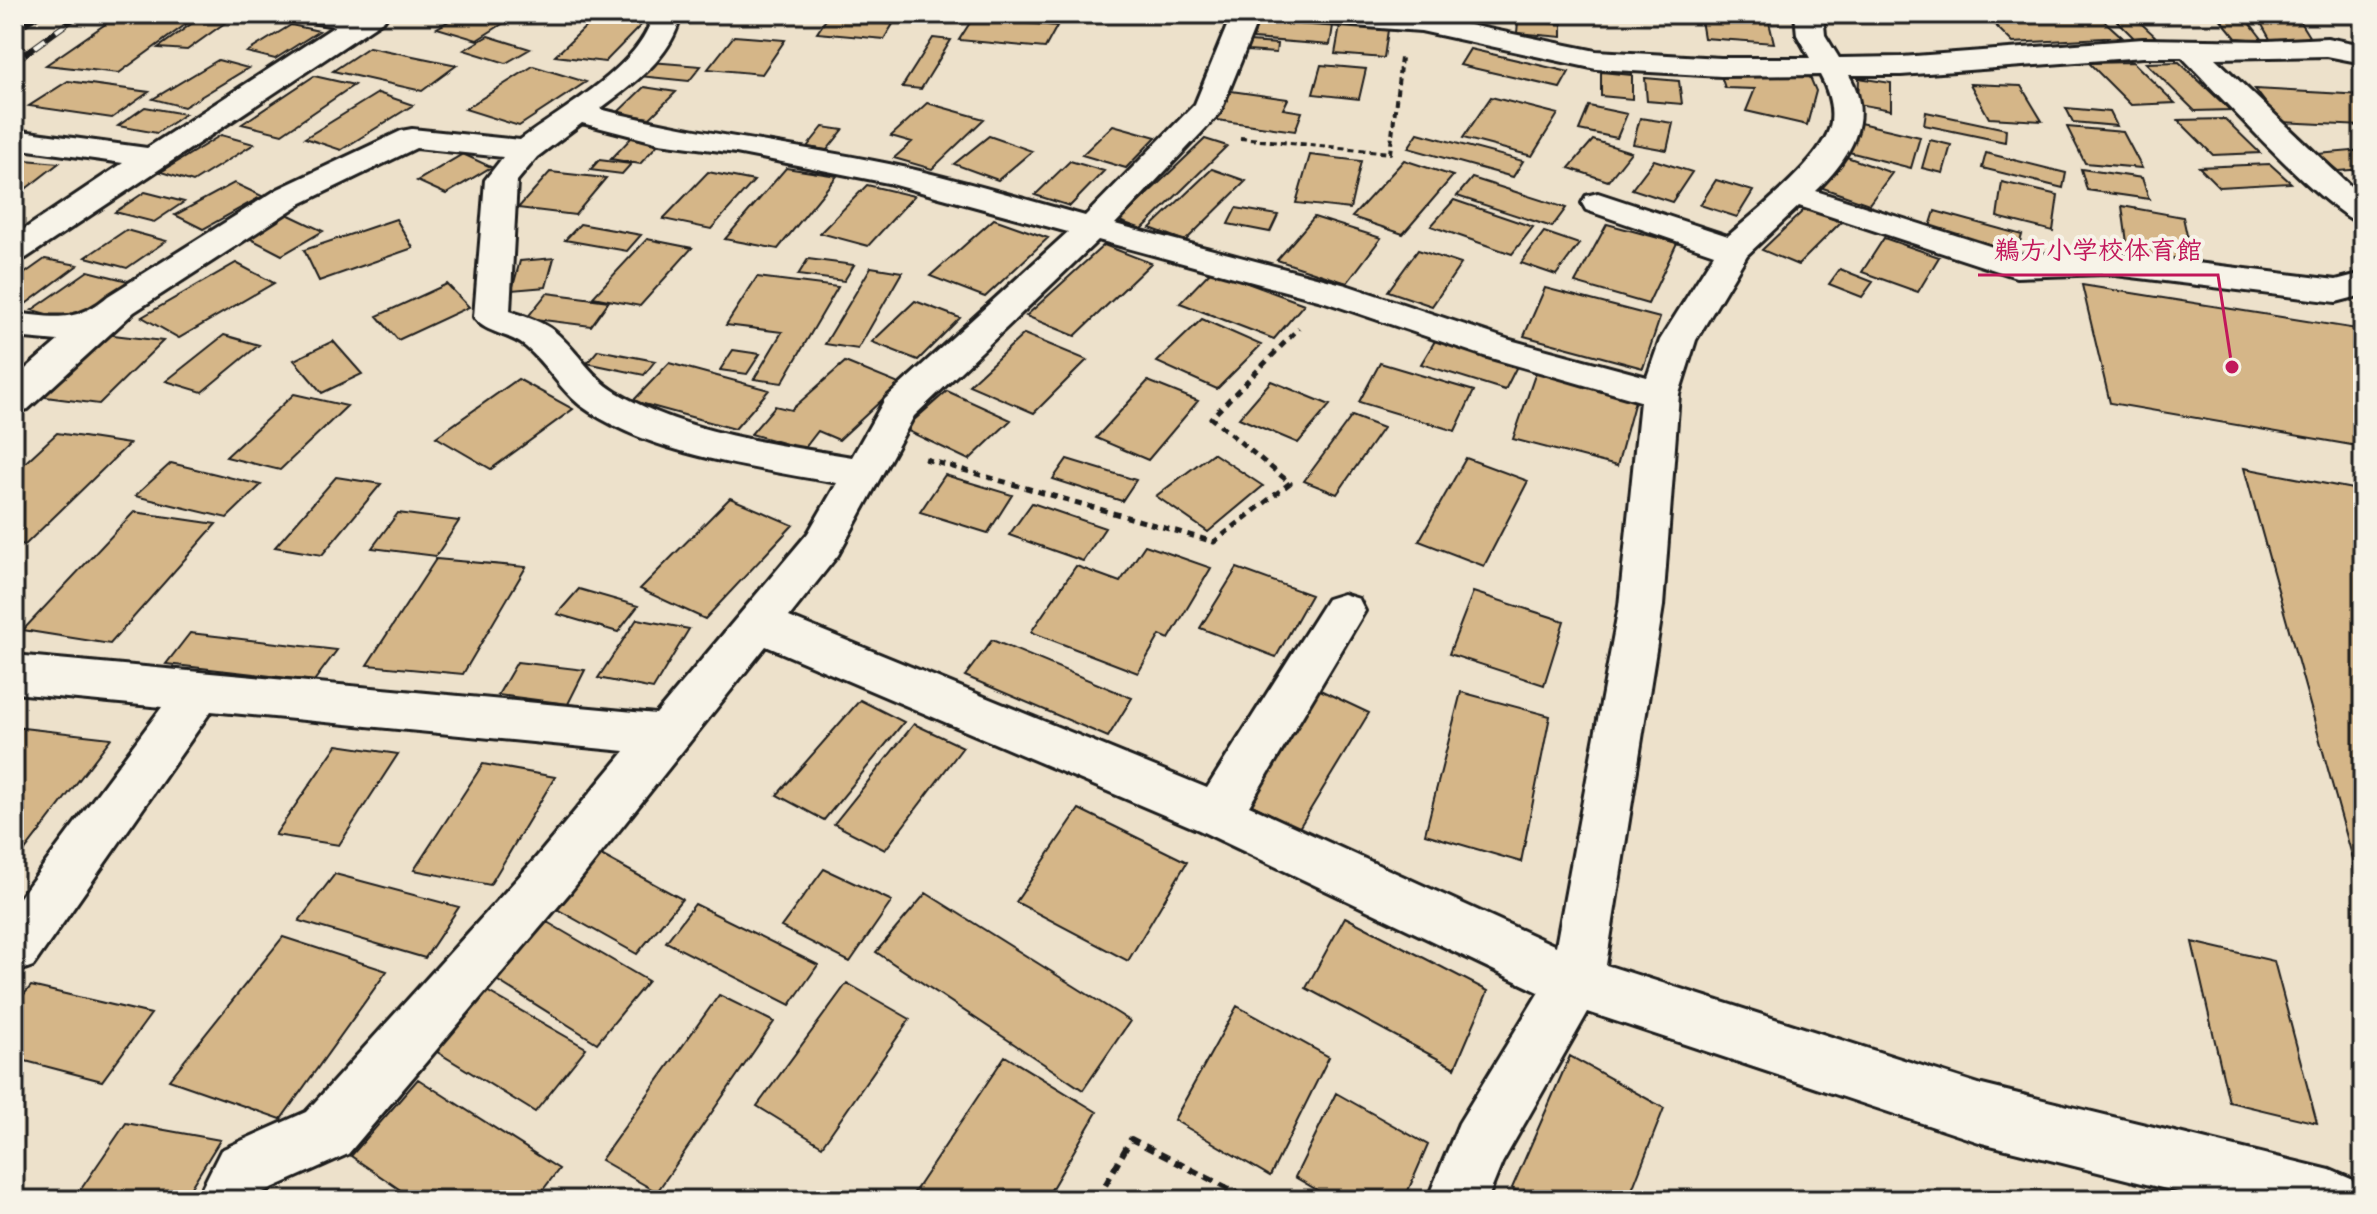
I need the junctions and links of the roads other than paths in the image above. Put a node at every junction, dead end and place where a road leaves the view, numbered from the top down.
1 (308, 14) edge
2 (667, 14) edge
3 (1246, 14) edge
4 (1298, 14) edge
5 (1809, 14) edge
6 (368, 18) edge
7 (1425, 18) edge
8 (2189, 48) junction
9 (2363, 54) edge
10 (1830, 67) junction
11 (576, 112) junction
12 (14, 139) edge
13 (526, 150) junction
14 (153, 158) junction
15 (1794, 194) junction
16 (1598, 203) dead end
17 (2363, 214) edge
18 (1092, 228) junction
19 (1734, 249) junction
20 (14, 251) edge
21 (2363, 284) edge
22 (106, 318) junction
23 (14, 325) edge
24 (1660, 394) junction
25 (14, 400) edge
26 (868, 459) junction
27 (1343, 611) dead end
28 (759, 624) junction
29 (14, 674) edge
30 (199, 692) junction
31 (667, 735) junction
32 (1217, 815) junction
33 (14, 948) edge
34 (1576, 982) junction
35 (226, 1200) edge
36 (1457, 1200) edge
37 (2330, 1200) edge

1 - 6 street
2 - 11 street
3 - 18 street
4 - 7 street
5 - 10 street
6 - 14 street
7 - 10 street
8 - 9 street
8 - 10 street
8 - 17 street
10 - 15 street
11 - 13 street
11 - 18 street
12 - 14 street
13 - 22 street
13 - 26 street
14 - 20 street
15 - 19 street
15 - 21 street
16 - 19 street
18 - 24 street
18 - 26 street
19 - 24 street
22 - 23 street
22 - 25 street
24 - 34 street
26 - 28 street
27 - 32 street
28 - 31 street
28 - 32 street
29 - 30 street
30 - 31 street
30 - 33 street
31 - 35 street
32 - 34 street
34 - 36 street
34 - 37 street

